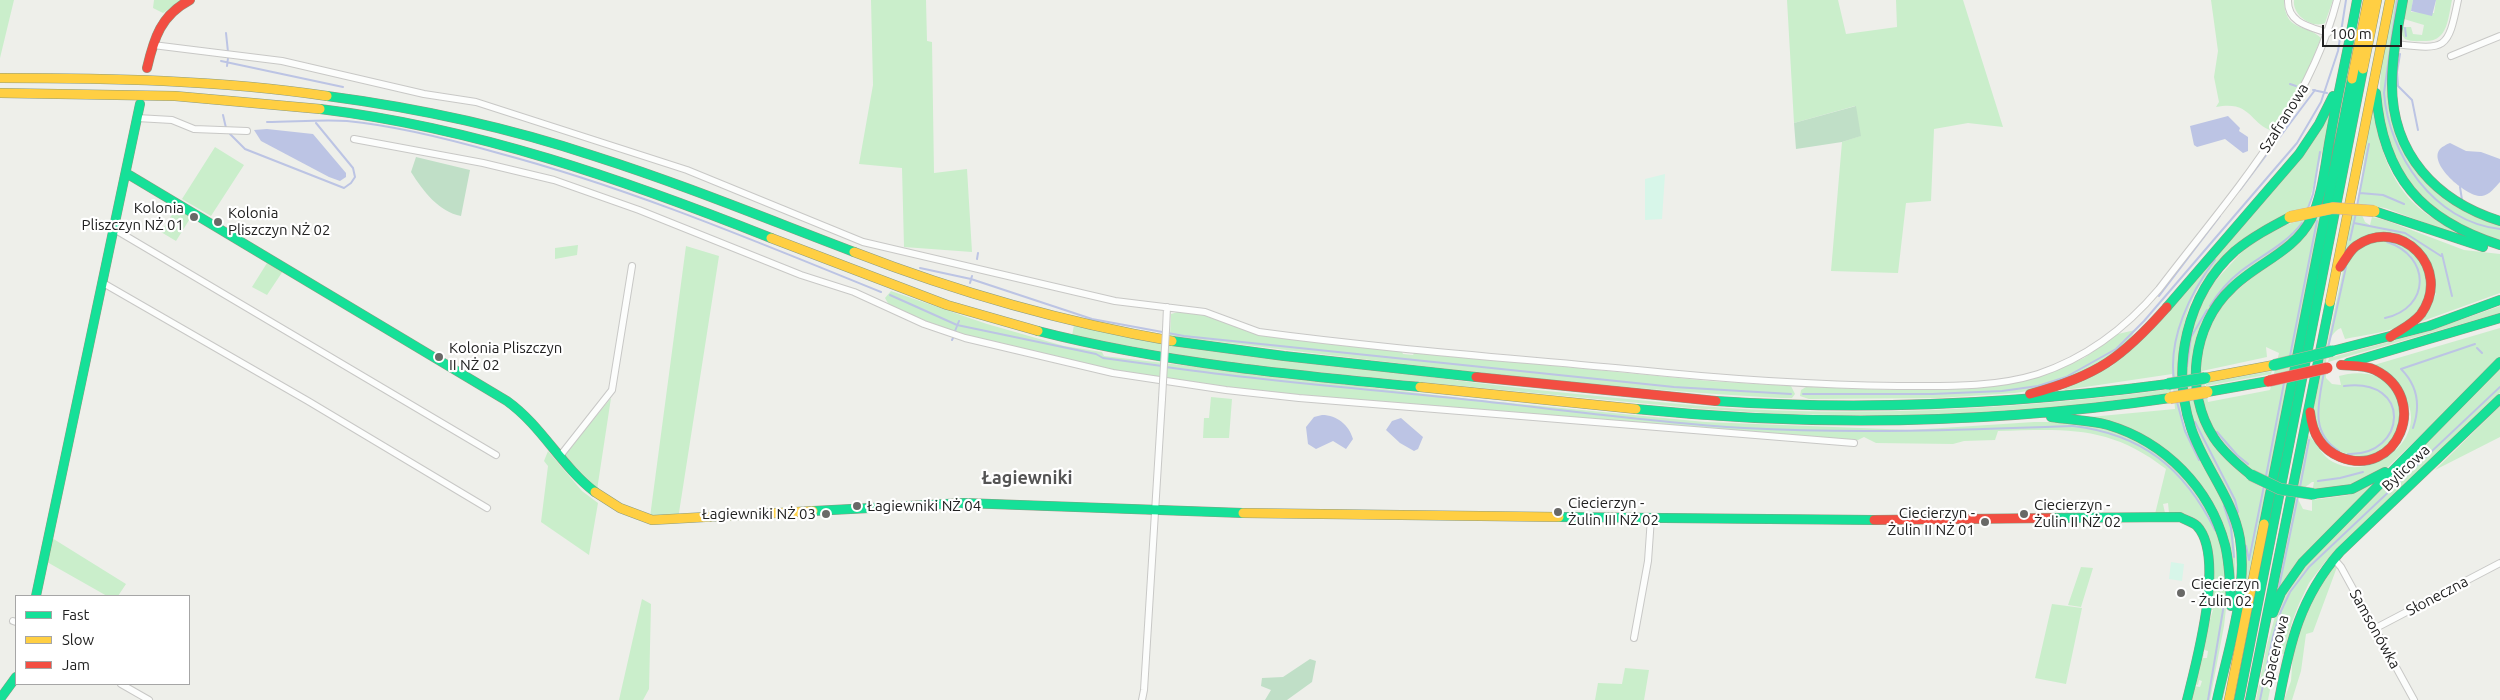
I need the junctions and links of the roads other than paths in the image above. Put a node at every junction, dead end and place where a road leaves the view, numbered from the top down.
1 (190, 0) edge
2 (2288, 0) edge
3 (2337, 0) edge
4 (2357, 0) edge
5 (2368, 0) edge
6 (2377, 0) edge
7 (2390, 0) edge
8 (2403, 0) edge
9 (2458, 0) edge
10 (2328, 33) junction
11 (2500, 36) edge
12 (2396, 44) junction
13 (153, 45) junction
14 (2451, 56) dead end
15 (2345, 66) junction
16 (147, 68) dead end
17 (2376, 68) junction
18 (0, 78) edge
19 (0, 93) edge
20 (140, 104) dead end
21 (137, 118) junction
22 (247, 131) dead end
23 (354, 139) dead end
24 (126, 172) junction
25 (2500, 221) edge
26 (114, 229) junction
27 (2500, 245) edge
28 (2500, 250) edge
29 (632, 266) dead end
30 (2334, 280) junction
31 (103, 283) junction
32 (2500, 300) edge
33 (1167, 307) junction
34 (2500, 318) edge
35 (2390, 337) junction
36 (2500, 362) edge
37 (2341, 364) junction
38 (2310, 398) junction
39 (2500, 399) edge
40 (2000, 402) junction
41 (2040, 415) junction
42 (1854, 443) dead end
43 (2416, 448) junction
44 (496, 455) dead end
45 (560, 456) junction
46 (486, 508) dead end
47 (1154, 510) junction
48 (1651, 518) junction
49 (2334, 559) junction
50 (2500, 563) edge
51 (36, 595) edge
52 (2231, 628) junction
53 (2374, 629) junction
54 (1634, 638) dead end
55 (2260, 648) junction
56 (15, 678) edge
57 (123, 685) edge
58 (0, 699) edge
59 (149, 700) edge
60 (1142, 700) edge
61 (2187, 700) edge
62 (2217, 700) edge
63 (2229, 700) edge
64 (2239, 700) edge
65 (2250, 700) edge
66 (2279, 700) edge
67 (2414, 700) edge

1 - 13 main road
2 - 10 street
3 - 10 street, Szafranowa
4 - 15 main road
5 - 63 main road
6 - 64 main road
7 - 17 main road
8 - 12 main road
9 - 12 street
10 - 33 street, Szafranowa
11 - 14 street
12 - 25 main road
13 - 16 main road
13 - 33 street, Szafranowa
15 - 40 main road
15 - 43 main road, bridge
17 - 27 main road
17 - 30 main road
18 - 40 main road
19 - 41 main road
20 - 21 main road
21 - 22 street
21 - 24 main road
23 - 42 street
24 - 26 main road
24 - 45 main road
26 - 31 main road
26 - 44 street
28 - 52 main road, bridge
29 - 45 street
30 - 35 main road
30 - 38 main road
31 - 46 street
31 - 51 main road
32 - 35 main road
33 - 47 street, bridge
34 - 37 main road
35 - 40 main road, bridge
36 - 43 main road
37 - 38 main road
37 - 41 main road, bridge
38 - 55 main road
39 - 49 main road, Bylicowa
41 - 52 main road
43 - 55 main road
45 - 47 main road
47 - 48 main road
47 - 60 street
48 - 54 street
48 - 61 main road
49 - 53 street, Samsonówka
49 - 66 main road, Spacerowa
50 - 53 street, Słoneczna
52 - 62 main road
53 - 67 street, Samsonówka
55 - 65 main road
56 - 58 main road
57 - 59 street

